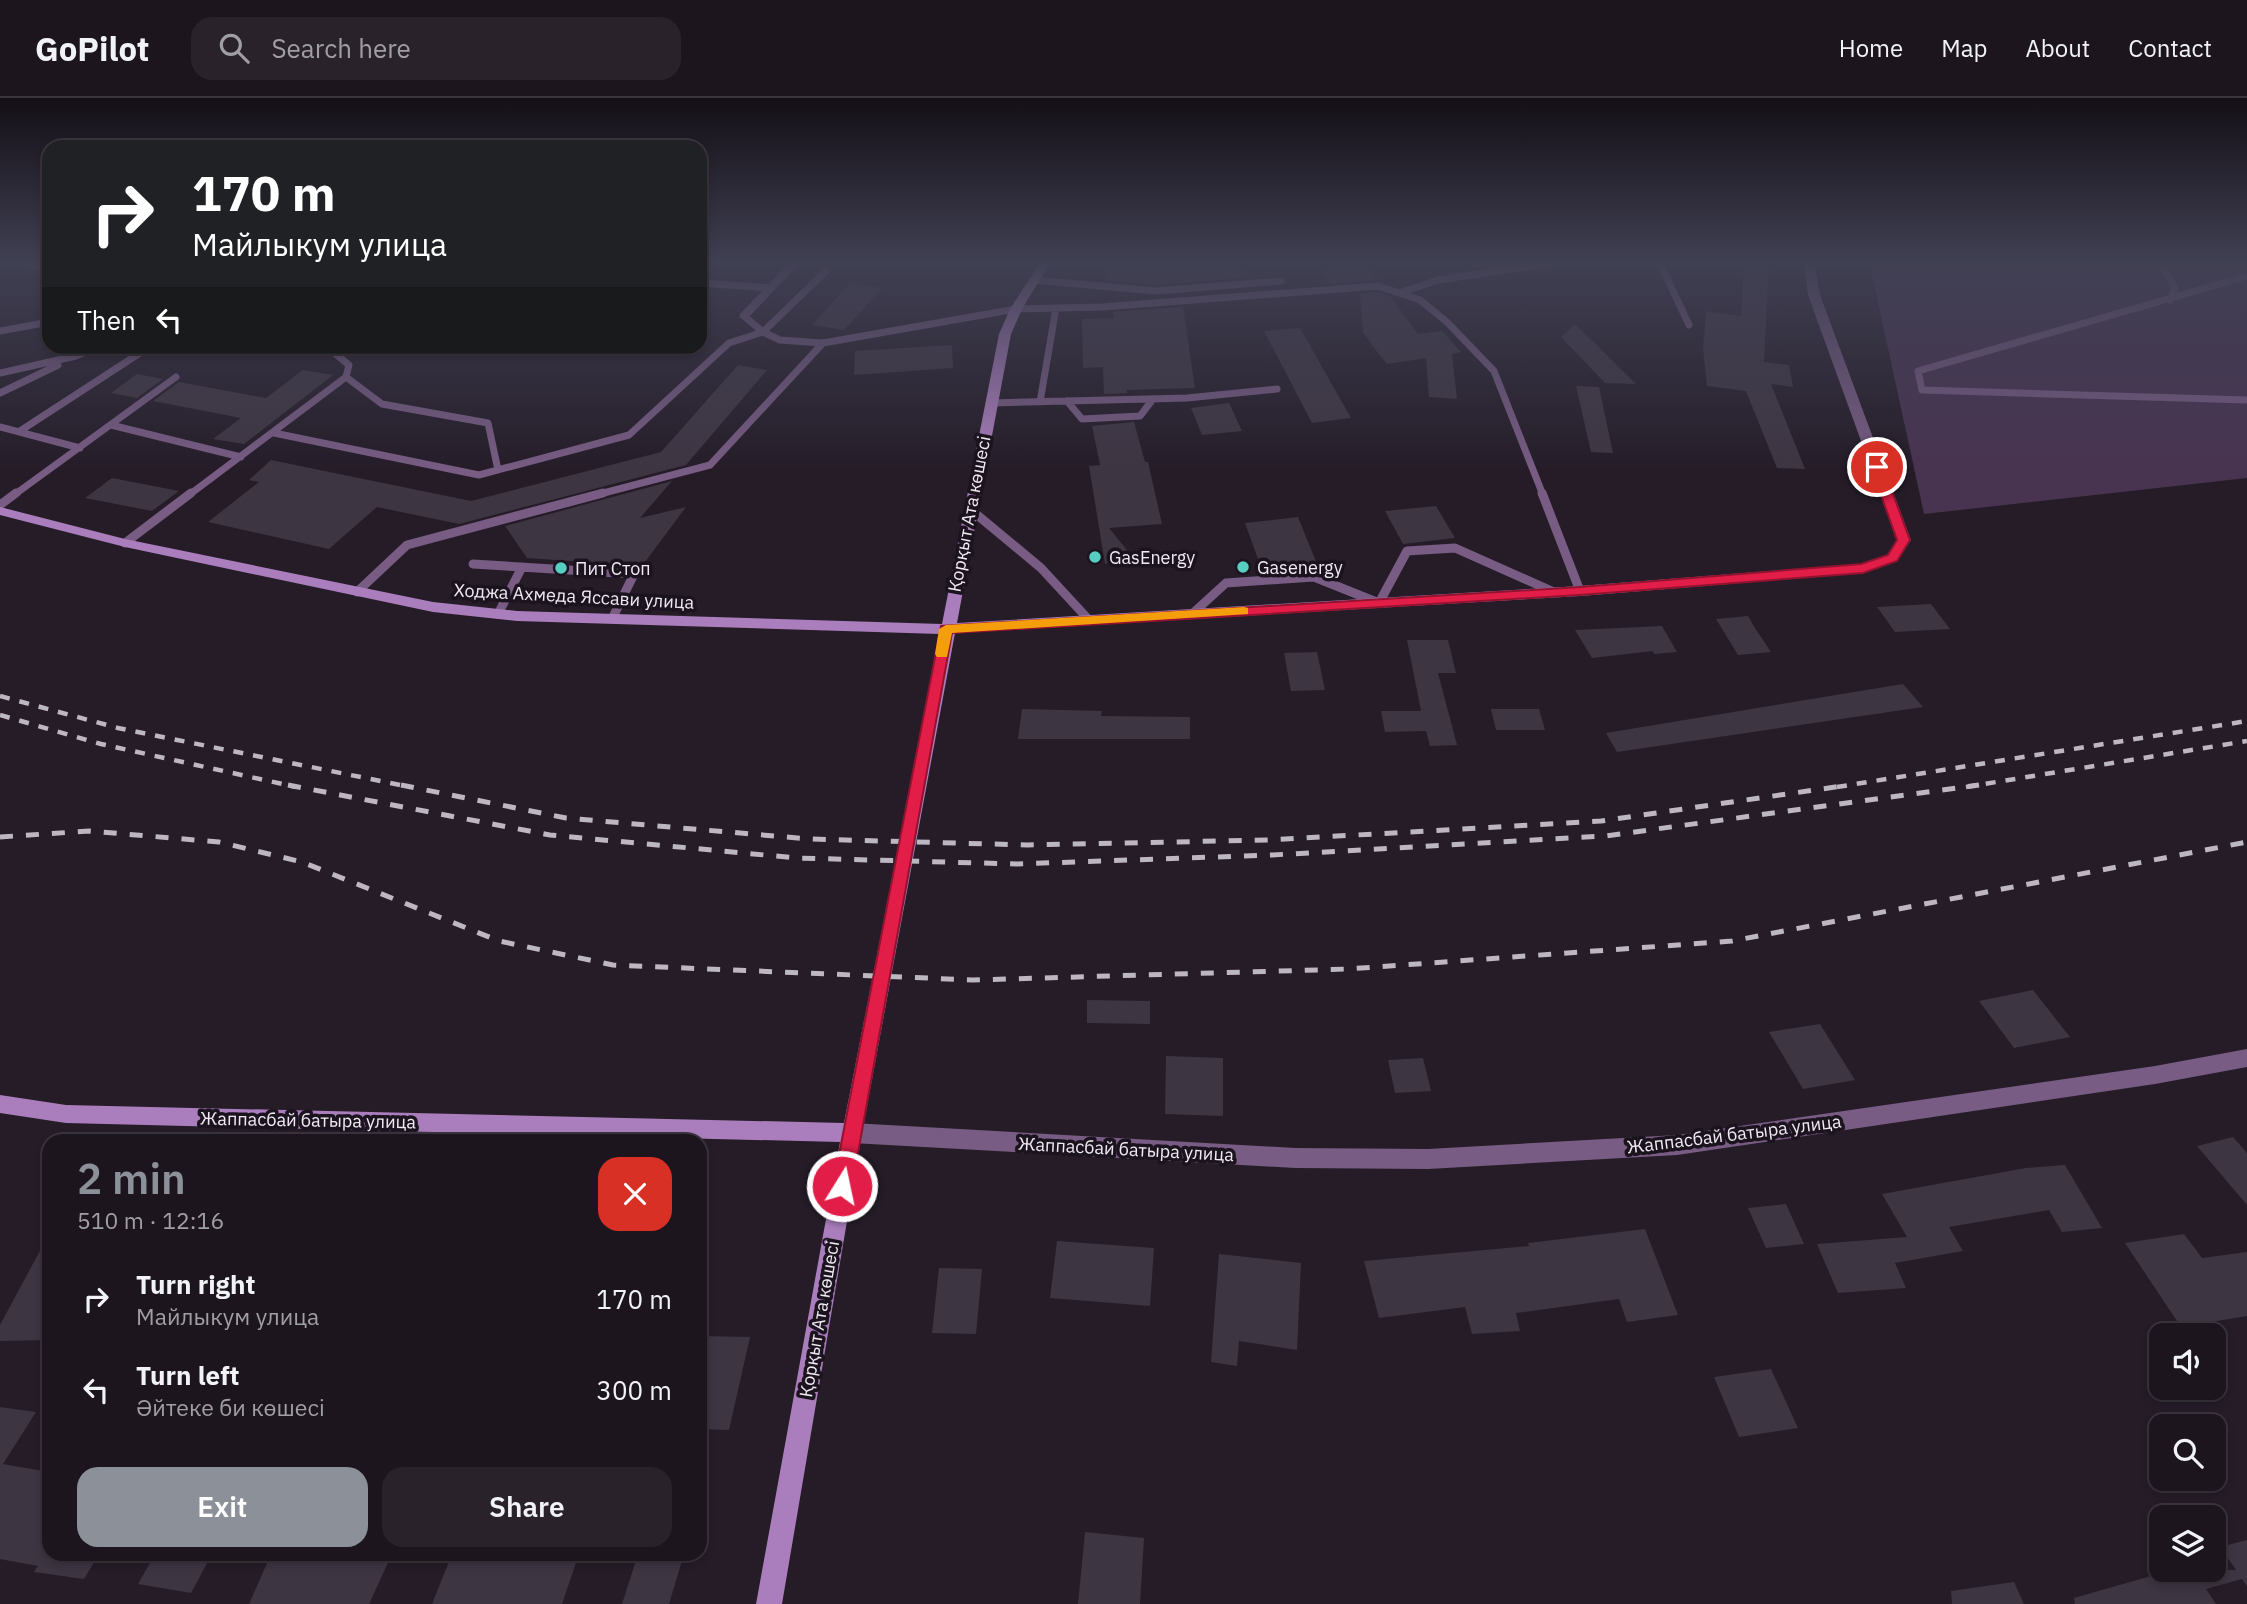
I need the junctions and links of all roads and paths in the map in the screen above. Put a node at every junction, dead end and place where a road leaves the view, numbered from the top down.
1 (889, 331) edge
2 (1005, 331) edge
3 (1052, 331) edge
4 (1456, 331) edge
5 (1827, 331) edge
6 (2051, 331) edge
7 (763, 332) joint
8 (822, 343) junction
9 (82, 354) edge
10 (138, 354) edge
11 (336, 354) edge
12 (76, 356) junction
13 (0, 373) edge
14 (176, 377) dead end
15 (346, 377) junction
16 (1277, 389) dead end
17 (0, 393) edge
18 (1153, 399) junction
19 (2247, 400) edge
20 (1067, 401) junction
21 (1040, 402) junction
22 (991, 403) junction
23 (111, 425) junction
24 (0, 427) edge
25 (20, 431) junction
26 (274, 433) junction
27 (80, 447) junction
28 (241, 457) junction
29 (498, 470) junction
30 (0, 505) edge
31 (970, 509) junction
32 (0, 511) edge
33 (125, 543) junction
34 (1892, 558) joint
35 (473, 564) dead end
36 (522, 567) junction
37 (1580, 591) junction
38 (357, 592) junction
39 (1554, 592) junction
40 (1379, 603) junction
41 (498, 614) junction
42 (1192, 614) junction
43 (612, 619) junction
44 (1089, 620) junction
45 (946, 629) junction
46 (2247, 1058) edge
47 (0, 1104) edge
48 (852, 1133) junction
49 (769, 1604) edge

1 - 8 lane
2 - 22 main road, Қорқыт Ата көшесі
3 - 21 lane
4 - 37 lane
5 - 34 street
6 - 19 lane
7 - 8 lane
7 - 29 lane
8 - 38 lane
9 - 12 lane
10 - 25 lane
11 - 15 lane
12 - 13 lane
12 - 17 lane
14 - 23 lane
15 - 26 lane
15 - 29 lane
16 - 18 lane
18 - 20 lane
18 - 20 lane
20 - 21 lane
21 - 22 lane
22 - 31 main road, Қорқыт Ата көшесі
23 - 27 lane
23 - 28 lane
24 - 25 lane
25 - 27 lane
26 - 28 lane
26 - 29 lane
27 - 30 lane
28 - 33 lane
31 - 44 lane
31 - 45 main road, Қорқыт Ата көшесі
32 - 33 main road, Ходжа Ахмеда Яссави улица
33 - 38 main road, Ходжа Ахмеда Яссави улица
34 - 37 main road, Ходжа Ахмеда Яссави улица
35 - 36 lane
36 - 41 lane
36 - 43 lane
37 - 39 main road, Ходжа Ахмеда Яссави улица
38 - 41 main road, Ходжа Ахмеда Яссави улица
39 - 40 main road, Ходжа Ахмеда Яссави улица
39 - 40 lane
40 - 42 main road, Ходжа Ахмеда Яссави улица
40 - 42 lane
41 - 43 main road, Ходжа Ахмеда Яссави улица
42 - 44 main road, Ходжа Ахмеда Яссави улица
43 - 45 main road, Ходжа Ахмеда Яссави улица
44 - 45 main road, Ходжа Ахмеда Яссави улица
45 - 48 main road, Қорқыт Ата көшесі
46 - 48 street, Жаппасбай батыра улица
47 - 48 main road, Жаппасбай батыра улица
48 - 49 main road, Қорқыт Ата көшесі

